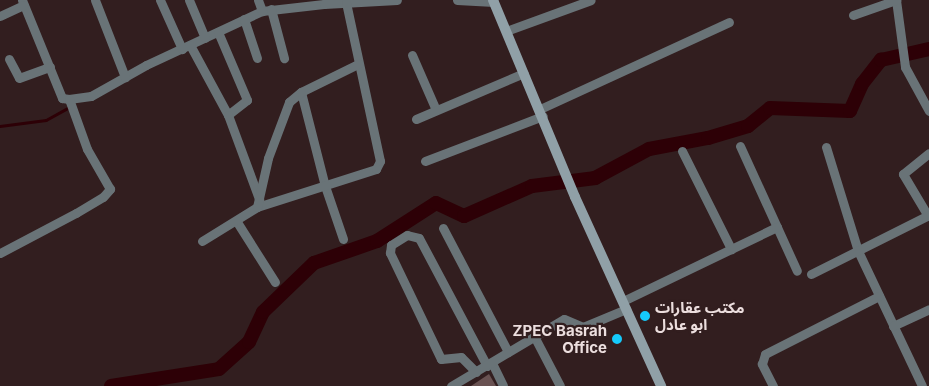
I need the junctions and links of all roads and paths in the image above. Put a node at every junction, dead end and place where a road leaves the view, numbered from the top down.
1 (95, 0) edge
2 (160, 0) edge
3 (189, 0) edge
4 (258, 0) edge
5 (387, 0) edge
6 (397, 0) edge
7 (457, 0) edge
8 (591, 0) edge
9 (896, 0) edge
10 (493, 1) edge
11 (23, 3) edge
12 (346, 3) junction
13 (288, 4) edge
14 (266, 10) junction
15 (853, 15) dead end
16 (0, 16) edge
17 (244, 19) junction
18 (729, 22) dead end
19 (506, 31) junction
20 (218, 32) junction
21 (205, 38) junction
22 (186, 47) junction
23 (412, 55) dead end
24 (257, 58) dead end
25 (284, 58) dead end
26 (9, 59) dead end
27 (358, 64) junction
28 (50, 67) junction
29 (524, 72) junction
30 (125, 77) junction
31 (301, 92) junction
32 (69, 99) junction
33 (436, 110) junction
34 (929, 111) edge
35 (542, 113) junction
36 (228, 115) junction
37 (416, 119) dead end
38 (740, 146) dead end
39 (826, 147) dead end
40 (682, 151) dead end
41 (929, 153) edge
42 (425, 160) dead end
43 (325, 186) junction
44 (258, 203) junction
45 (928, 215) edge
46 (237, 222) junction
47 (777, 227) junction
48 (443, 228) dead end
49 (343, 238) dead end
50 (202, 241) dead end
51 (731, 249) junction
52 (858, 251) junction
53 (0, 253) edge
54 (797, 271) dead end
55 (811, 274) dead end
56 (274, 282) dead end
57 (879, 296) junction
58 (625, 305) junction
59 (929, 309) edge
60 (893, 326) junction
61 (534, 336) junction
62 (508, 352) junction
63 (490, 365) junction
64 (476, 372) junction
65 (452, 386) edge
66 (503, 386) edge
67 (560, 386) edge
68 (660, 386) edge
69 (773, 386) edge
70 (922, 386) edge

1 - 30 street
2 - 22 street
3 - 21 street
4 - 14 street
5 - 6 street
5 - 12 street
7 - 10 street
8 - 19 street
9 - 15 street
9 - 34 street
10 - 19 main road
11 - 16 street
11 - 28 street
12 - 13 street
12 - 27 street
13 - 14 street
14 - 17 street
14 - 25 street
17 - 20 street
17 - 24 street
18 - 35 street
19 - 29 main road
20 - 21 street
20 - 36 street
21 - 22 street
22 - 30 street
22 - 36 street
23 - 33 street
26 - 28 street
27 - 31 street
27 - 43 street
28 - 32 street
29 - 33 street
29 - 35 main road
30 - 32 street
31 - 43 street
31 - 44 street
32 - 53 street
33 - 37 street
35 - 42 street
35 - 58 main road
36 - 44 street
38 - 47 street
39 - 52 street
40 - 51 street
41 - 45 street
43 - 44 street
43 - 49 street
44 - 46 street
45 - 52 street
46 - 50 street
46 - 56 street
47 - 51 street
47 - 54 street
48 - 62 street
51 - 58 street
52 - 55 street
52 - 57 street
57 - 60 street
57 - 69 street
58 - 61 street
58 - 68 main road
59 - 60 street
60 - 70 street
61 - 62 street
61 - 67 street
62 - 63 street
63 - 64 street
63 - 64 street
63 - 66 street
64 - 65 street

